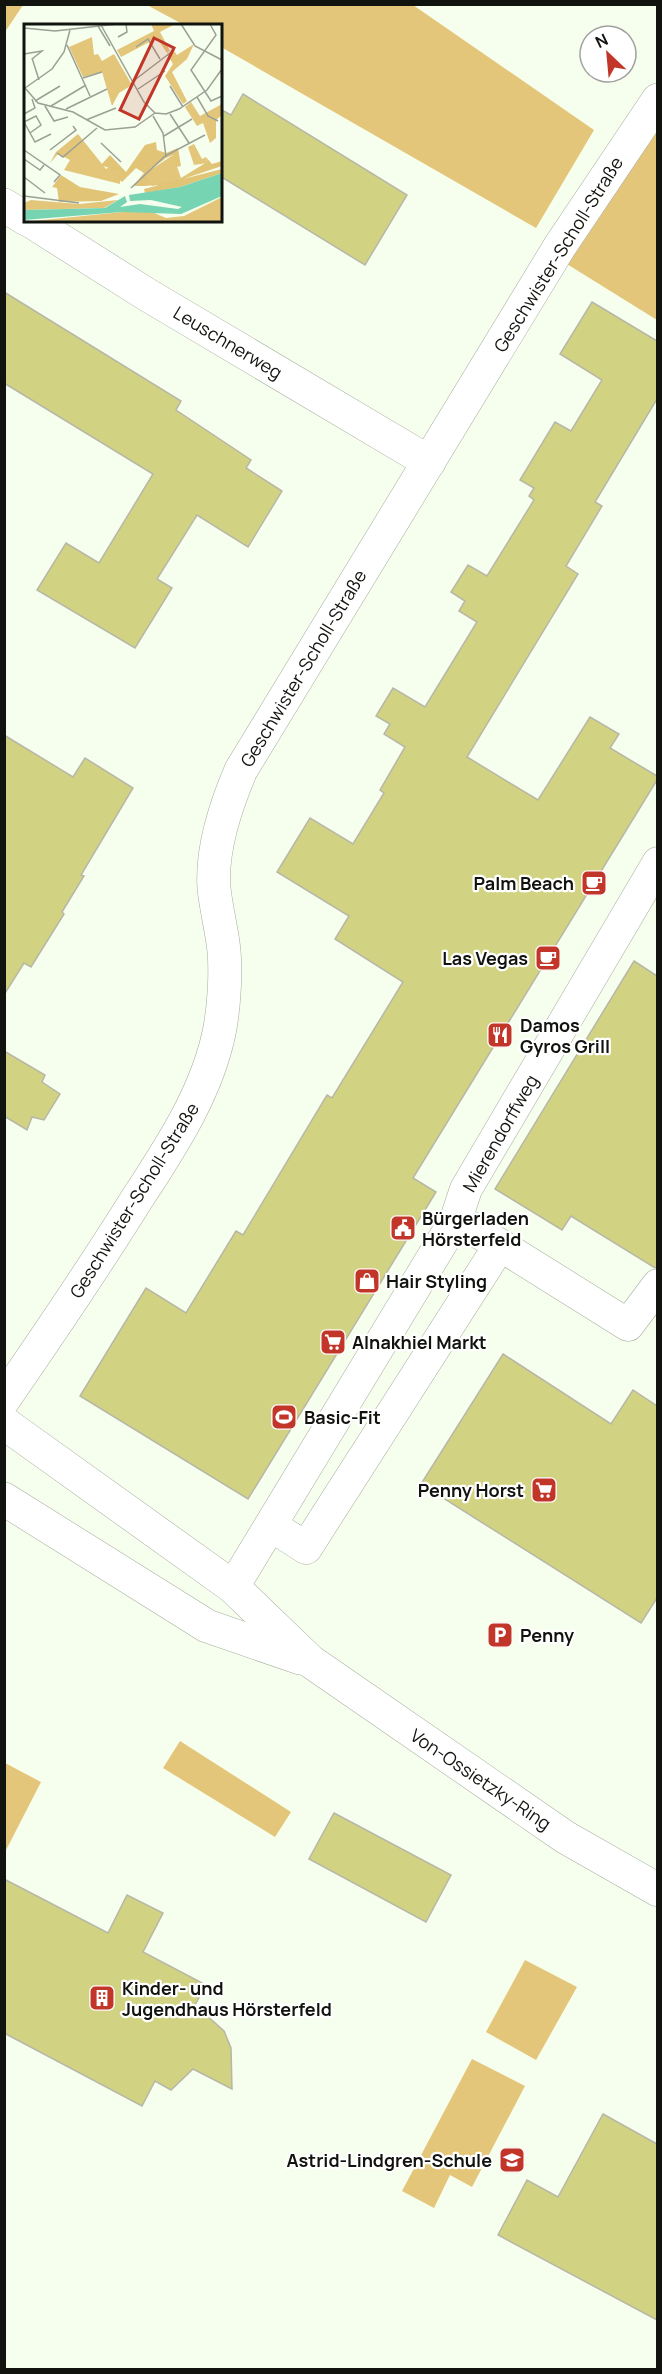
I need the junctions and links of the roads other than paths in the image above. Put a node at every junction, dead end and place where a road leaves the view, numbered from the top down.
1 (657, 100) edge
2 (4, 206) edge
3 (24, 218) edge
4 (30, 222) edge
5 (429, 462) junction
6 (657, 863) edge
7 (456, 1219) junction
8 (500, 1245) junction
9 (657, 1285) edge
10 (4, 1399) edge
11 (4, 1423) edge
12 (4, 1499) edge
13 (272, 1526) junction
14 (233, 1587) junction
15 (310, 1661) junction
16 (657, 1890) edge

1 - 5 street, Geschwister-Scholl-Straße
2 - 3 street, Leuschnerweg
4 - 5 street, Leuschnerweg
5 - 10 street, Geschwister-Scholl-Straße
6 - 7 street, Mierendorffweg
7 - 8 street
7 - 13 street, Mierendorffweg
8 - 9 street
8 - 13 street
11 - 14 street, Von-Ossietzky-Ring
12 - 15 street, Von-Ossietzky-Ring
13 - 14 street, Mierendorffweg
14 - 15 street, Von-Ossietzky-Ring
15 - 16 street, Von-Ossietzky-Ring

